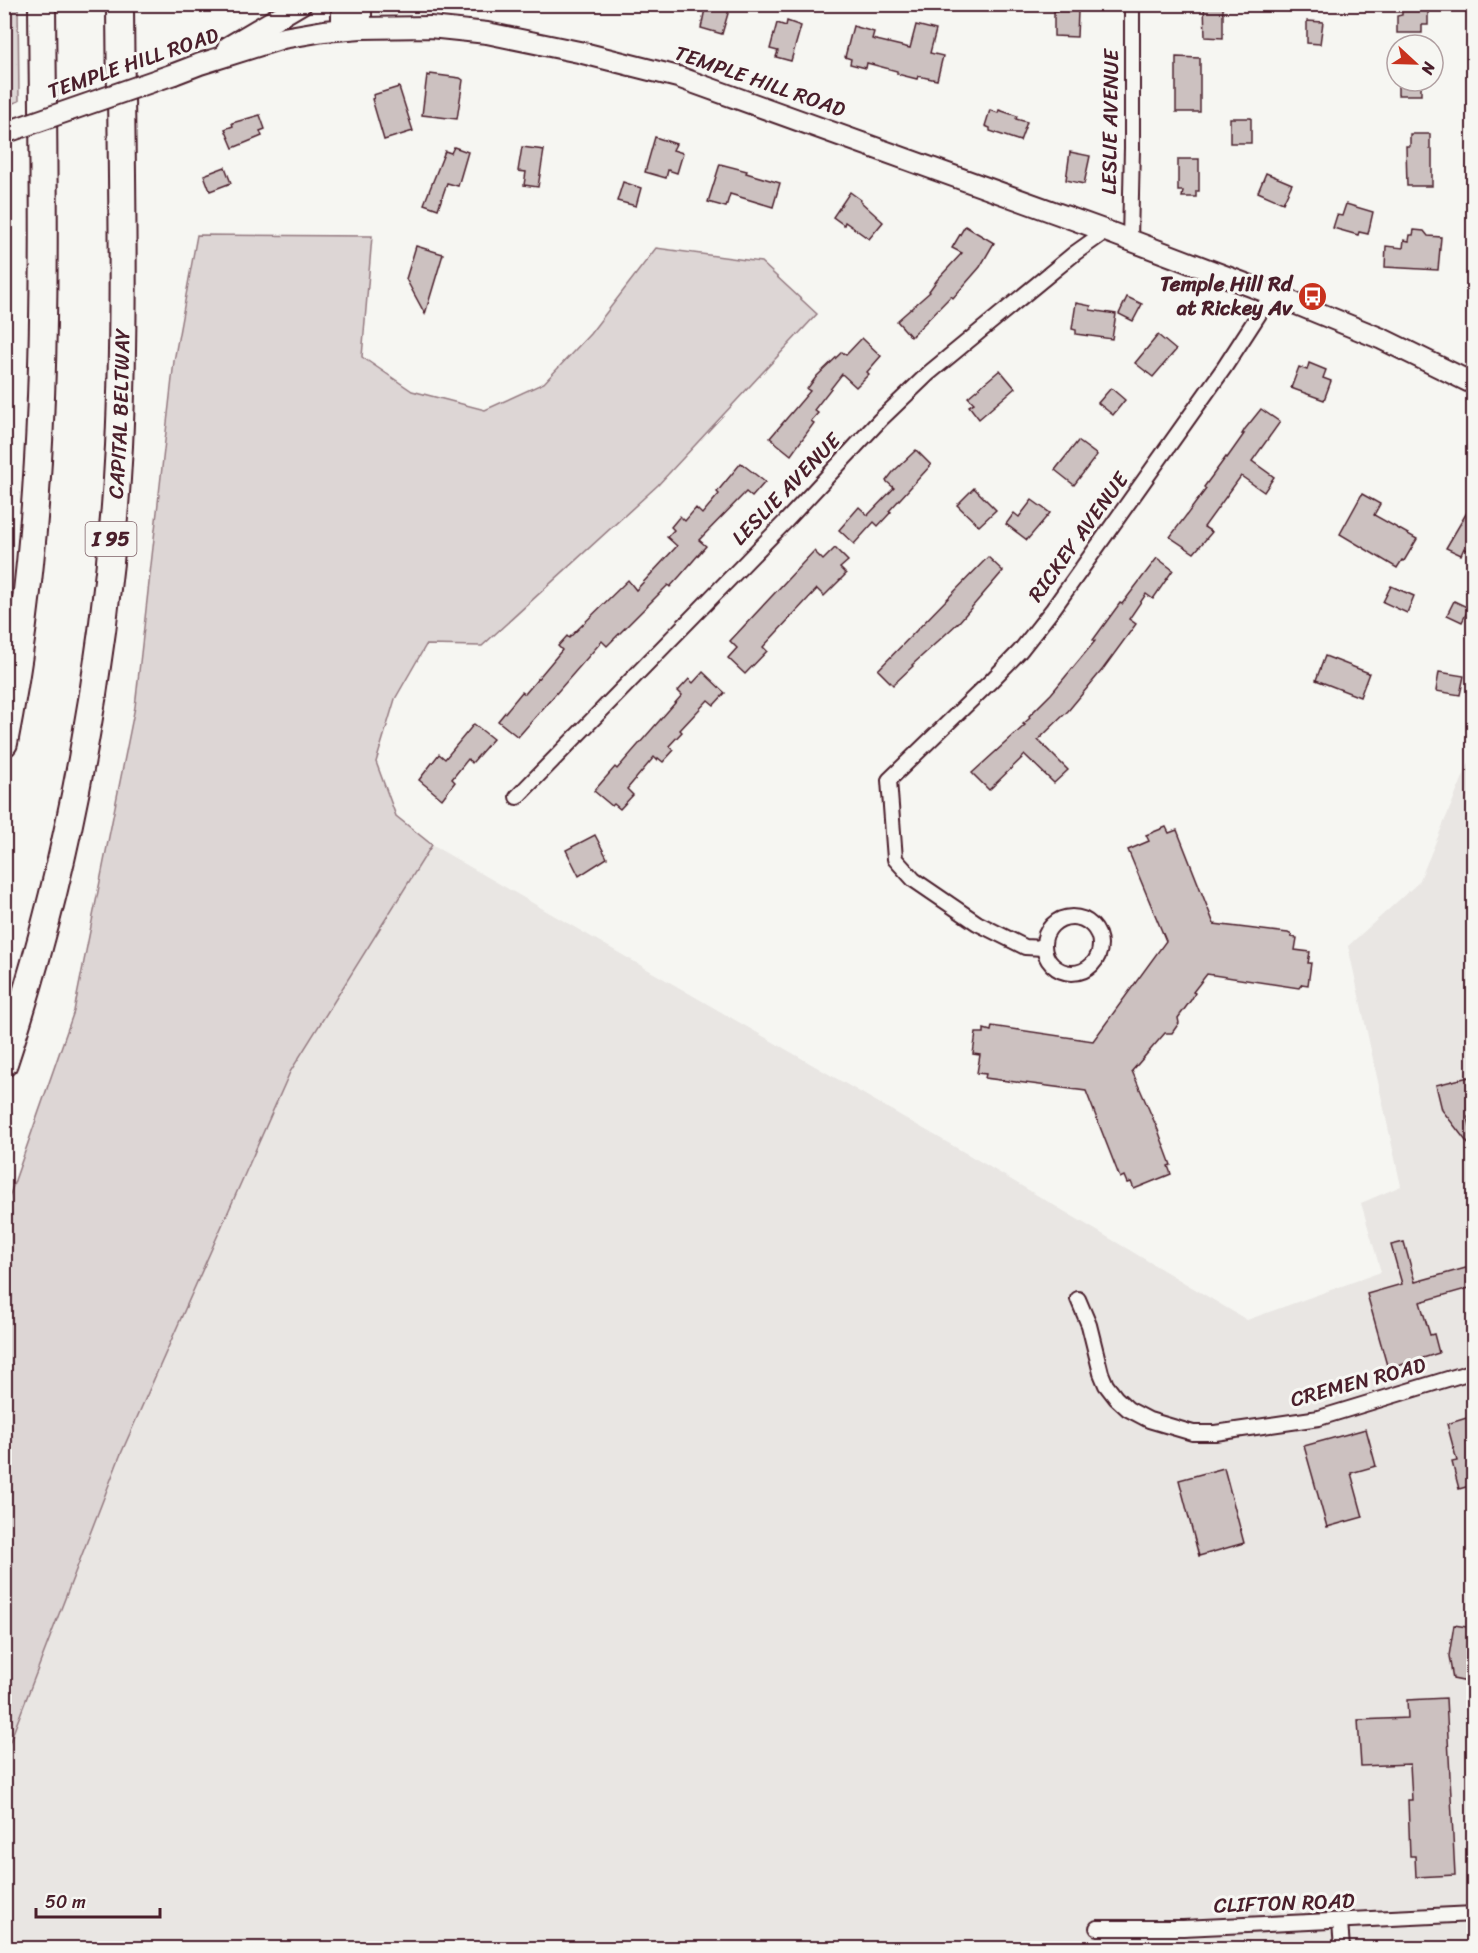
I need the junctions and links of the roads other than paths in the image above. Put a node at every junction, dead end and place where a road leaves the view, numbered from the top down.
1 (42, 4) edge
2 (120, 4) edge
3 (301, 4) edge
4 (342, 4) edge
5 (361, 4) edge
6 (1132, 4) edge
7 (352, 29) junction
8 (200, 64) junction
9 (4, 133) edge
10 (1106, 231) junction
11 (1130, 240) junction
12 (1272, 294) junction
13 (1473, 380) edge
14 (4, 743) edge
15 (517, 797) dead end
16 (1044, 948) junction
17 (4, 1063) edge
18 (1078, 1299) dead end
19 (1473, 1371) edge
20 (1473, 1914) edge
21 (1340, 1922) junction
22 (1097, 1928) dead end
23 (1342, 1948) edge

1 - 14 highway
2 - 17 highway, CAPITAL BELTWAY / I 95
3 - 8 main road
4 - 7 main road
5 - 7 main road
6 - 11 street, LESLIE AVENUE
7 - 8 main road, TEMPLE HILL ROAD
7 - 10 main road, TEMPLE HILL ROAD
8 - 9 main road, TEMPLE HILL ROAD, bridge
10 - 11 main road, TEMPLE HILL ROAD
10 - 15 street, LESLIE AVENUE
11 - 12 main road, TEMPLE HILL ROAD
12 - 13 main road, TEMPLE HILL ROAD
12 - 16 street, RICKEY AVENUE
16 - 16 street
18 - 19 street, CREMEN ROAD
20 - 21 street, CLIFTON ROAD
21 - 22 street, CLIFTON ROAD
21 - 23 street

